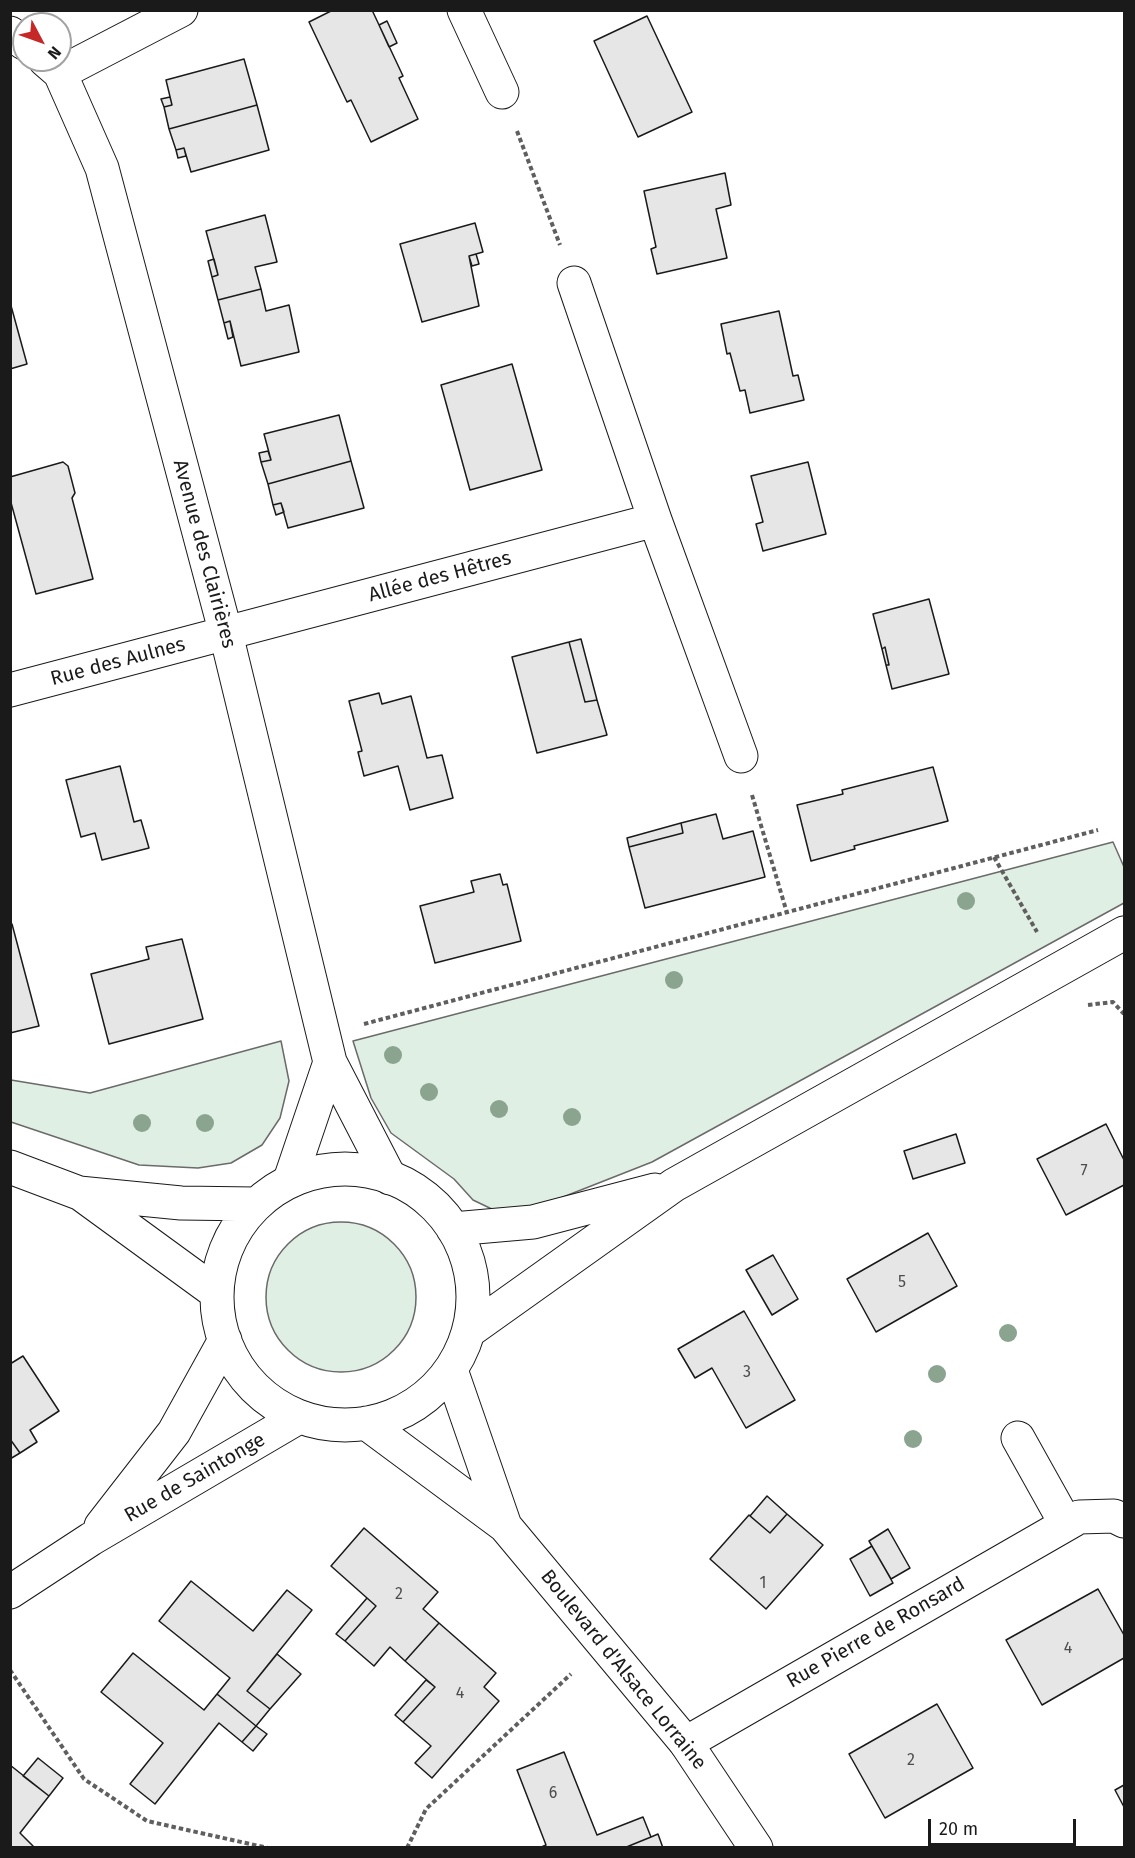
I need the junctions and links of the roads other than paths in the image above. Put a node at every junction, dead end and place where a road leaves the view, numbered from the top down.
1 (181, 10) edge
2 (464, 10) edge
3 (72, 59) edge
4 (55, 72) edge
5 (502, 92) road end
6 (574, 283) road end
7 (655, 520) junction
8 (226, 634) junction
9 (10, 690) edge
10 (741, 756) road end
11 (1125, 933) edge
12 (330, 1062) junction
13 (10, 1167) edge
14 (390, 1178) junction
15 (290, 1180) junction
16 (674, 1185) junction
17 (79, 1193) junction
18 (255, 1204) junction
19 (453, 1229) junction
20 (214, 1291) junction
21 (469, 1331) junction
22 (225, 1340) junction
23 (451, 1370) junction
24 (299, 1417) junction
25 (366, 1423) junction
26 (1018, 1438) dead end
27 (1125, 1521) edge
28 (1066, 1524) junction
29 (505, 1526) junction
30 (91, 1539) junction
31 (10, 1592) edge
32 (686, 1743) junction
33 (756, 1848) edge

1 - 3 street
2 - 5 street
4 - 8 street, Avenue des Clairières
6 - 7 street
7 - 8 street, Allée des Hêtres
7 - 10 street
8 - 9 street, Rue des Aulnes
8 - 12 street, Avenue des Clairières
11 - 16 street
12 - 14 street, Avenue des Clairières
12 - 15 street
13 - 17 street
14 - 15 street
14 - 19 street
15 - 18 street
16 - 19 street
16 - 21 street
17 - 18 street
17 - 20 street
18 - 20 street
19 - 21 street
20 - 22 street
21 - 23 street
22 - 24 street
22 - 30 street, Rue de Saintonge
23 - 25 street
23 - 29 street, Boulevard d'Alsace Lorraine
24 - 25 street
24 - 30 street, Rue de Saintonge
25 - 29 street, Boulevard d'Alsace Lorraine
26 - 28 street
27 - 28 street, Rue Pierre de Ronsard
28 - 32 street, Rue Pierre de Ronsard
29 - 32 street, Boulevard d'Alsace Lorraine
30 - 31 street, Rue de Saintonge
32 - 33 street, Boulevard d'Alsace Lorraine

